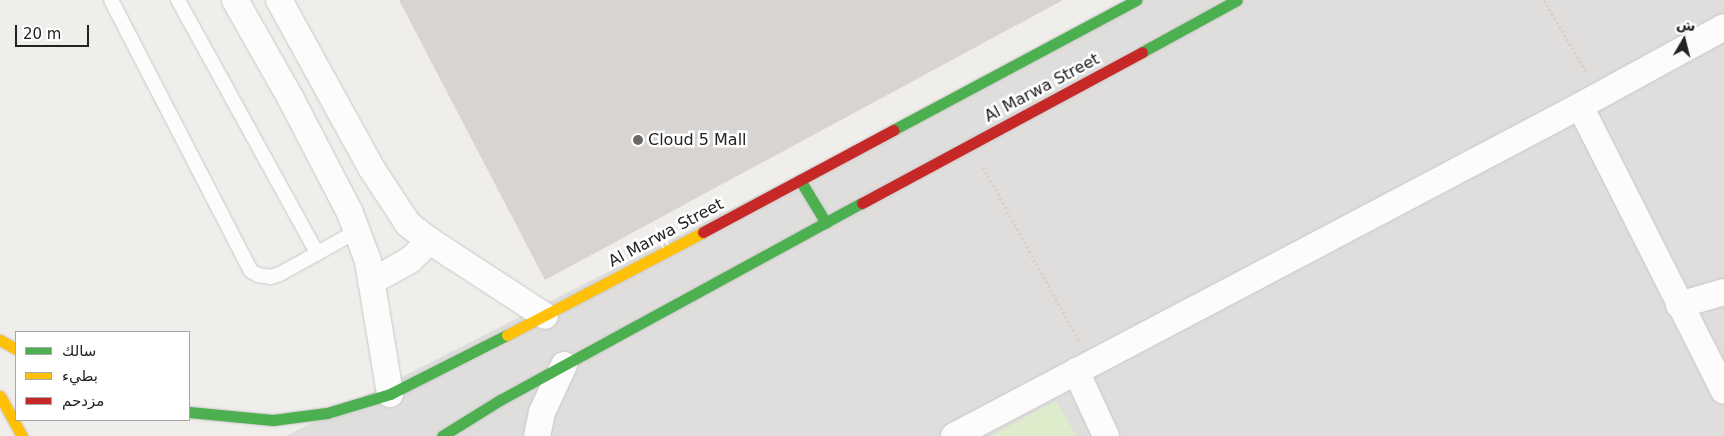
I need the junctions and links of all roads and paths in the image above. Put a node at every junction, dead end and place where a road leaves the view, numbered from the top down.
1 (111, 0) edge
2 (178, 0) edge
3 (235, 0) edge
4 (280, 0) edge
5 (1136, 0) edge
6 (1238, 0) edge
7 (1544, 0) edge
8 (1724, 27) edge
9 (1590, 101) junction
10 (971, 145) junction
11 (800, 180) junction
12 (826, 223) junction
13 (357, 231) junction
14 (430, 241) junction
15 (316, 253) junction
16 (371, 282) junction
17 (1724, 292) edge
18 (1679, 306) junction
19 (546, 316) junction
20 (0, 340) edge
21 (15, 348) edge
22 (564, 366) junction
23 (1084, 367) junction
24 (1724, 391) edge
25 (390, 394) junction
26 (0, 396) edge
27 (190, 412) edge
28 (22, 436) edge
29 (442, 436) edge
30 (537, 436) edge
31 (954, 436) edge
32 (1106, 436) edge

1 - 15 lane
2 - 15 lane
3 - 13 street
4 - 14 street
5 - 11 street, Al Marwa Street
6 - 10 street, Al Marwa Street
7 - 9 path
8 - 9 street
9 - 18 street
9 - 23 street
10 - 12 street, Al Marwa Street
10 - 23 path
11 - 12 street
11 - 19 street, Al Marwa Street
12 - 22 street, Al Marwa Street
13 - 15 lane
13 - 16 street
14 - 16 street
14 - 19 street
16 - 25 street
17 - 18 street
18 - 24 street
19 - 25 street, Al Marwa Street
20 - 21 street
22 - 29 street, Al Marwa Street
22 - 30 street
23 - 31 street
23 - 32 street
25 - 27 street, Al Marwa Street
26 - 28 street

